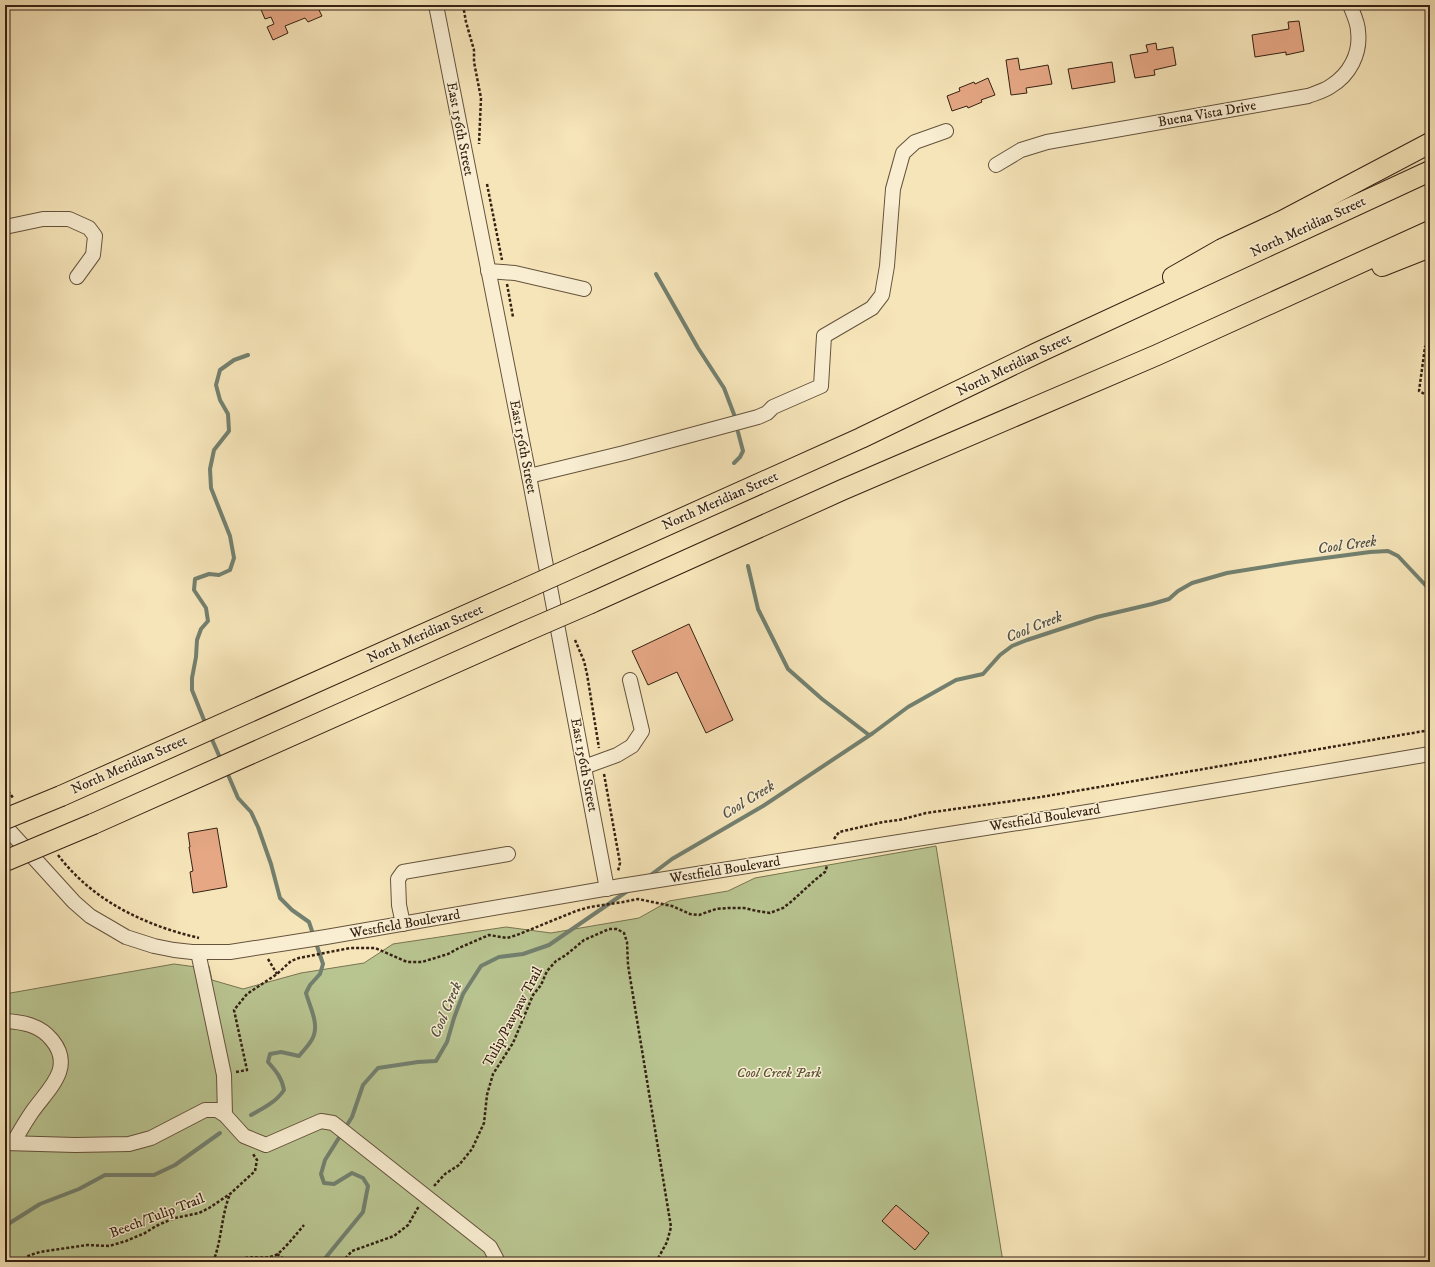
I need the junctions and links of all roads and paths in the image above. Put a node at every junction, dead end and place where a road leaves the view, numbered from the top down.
1 (436, 5) edge
2 (463, 5) edge
3 (1350, 5) edge
4 (946, 131) dead end
5 (1430, 143) edge
6 (480, 150) dead end
7 (996, 165) dead end
8 (1430, 171) edge
9 (486, 181) dead end
10 (5, 226) edge
11 (1430, 231) edge
12 (1430, 247) edge
13 (488, 271) junction
14 (505, 272) junction
15 (77, 277) dead end
16 (584, 289) dead end
17 (513, 319) dead end
18 (1430, 341) edge
19 (1037, 353) junction
20 (1157, 355) junction
21 (1430, 397) edge
22 (529, 476) junction
23 (574, 634) dead end
24 (630, 680) dead end
25 (1430, 754) edge
26 (601, 761) junction
27 (584, 767) junction
28 (5, 816) edge
29 (5, 819) edge
30 (5, 826) edge
31 (508, 854) dead end
32 (5, 861) edge
33 (44, 869) junction
34 (618, 871) dead end
35 (607, 889) junction
36 (618, 903) dead end
37 (120, 909) dead end
38 (403, 924) junction
39 (201, 938) dead end
40 (198, 952) junction
41 (268, 959) dead end
42 (278, 974) junction
43 (5, 1021) edge
44 (224, 1075) junction
45 (225, 1115) junction
46 (9, 1143) edge
47 (425, 1196) junction
48 (304, 1225) dead end
49 (277, 1254) junction
50 (18, 1262) edge
51 (213, 1262) edge
52 (236, 1262) edge
53 (288, 1262) edge
54 (342, 1262) edge
55 (498, 1262) edge
56 (656, 1262) edge

1 - 13 street, East 156th Street
2 - 6 path
3 - 7 street, Buena Vista Drive
4 - 22 street
5 - 19 highway
8 - 19 highway, North Meridian Street
9 - 14 path
10 - 15 street
11 - 20 highway
12 - 20 highway
13 - 14 street
13 - 22 street, East 156th Street
14 - 16 street
14 - 17 path
18 - 21 path
19 - 29 highway, North Meridian Street, bridge
20 - 32 highway, bridge
22 - 27 street, East 156th Street
23 - 26 path
24 - 26 street
25 - 35 street, Westfield Boulevard
26 - 27 street
26 - 34 path
27 - 35 street, East 156th Street
28 - 33 street, Westfield Boulevard
30 - 33 street, Westfield Boulevard
31 - 38 street
33 - 40 street, Westfield Boulevard
35 - 38 street, Westfield Boulevard
36 - 42 path
37 - 39 path
38 - 40 street, Westfield Boulevard
40 - 44 street
41 - 42 path
42 - 44 path
43 - 46 street
44 - 45 street
45 - 46 street
45 - 47 street
47 - 54 path, Tulip/Pawpaw Trail
47 - 55 street
47 - 56 path, Tulip/Pawpaw Trail
48 - 49 path
49 - 52 path
49 - 53 path
50 - 51 path, Beech/Tulip Trail

